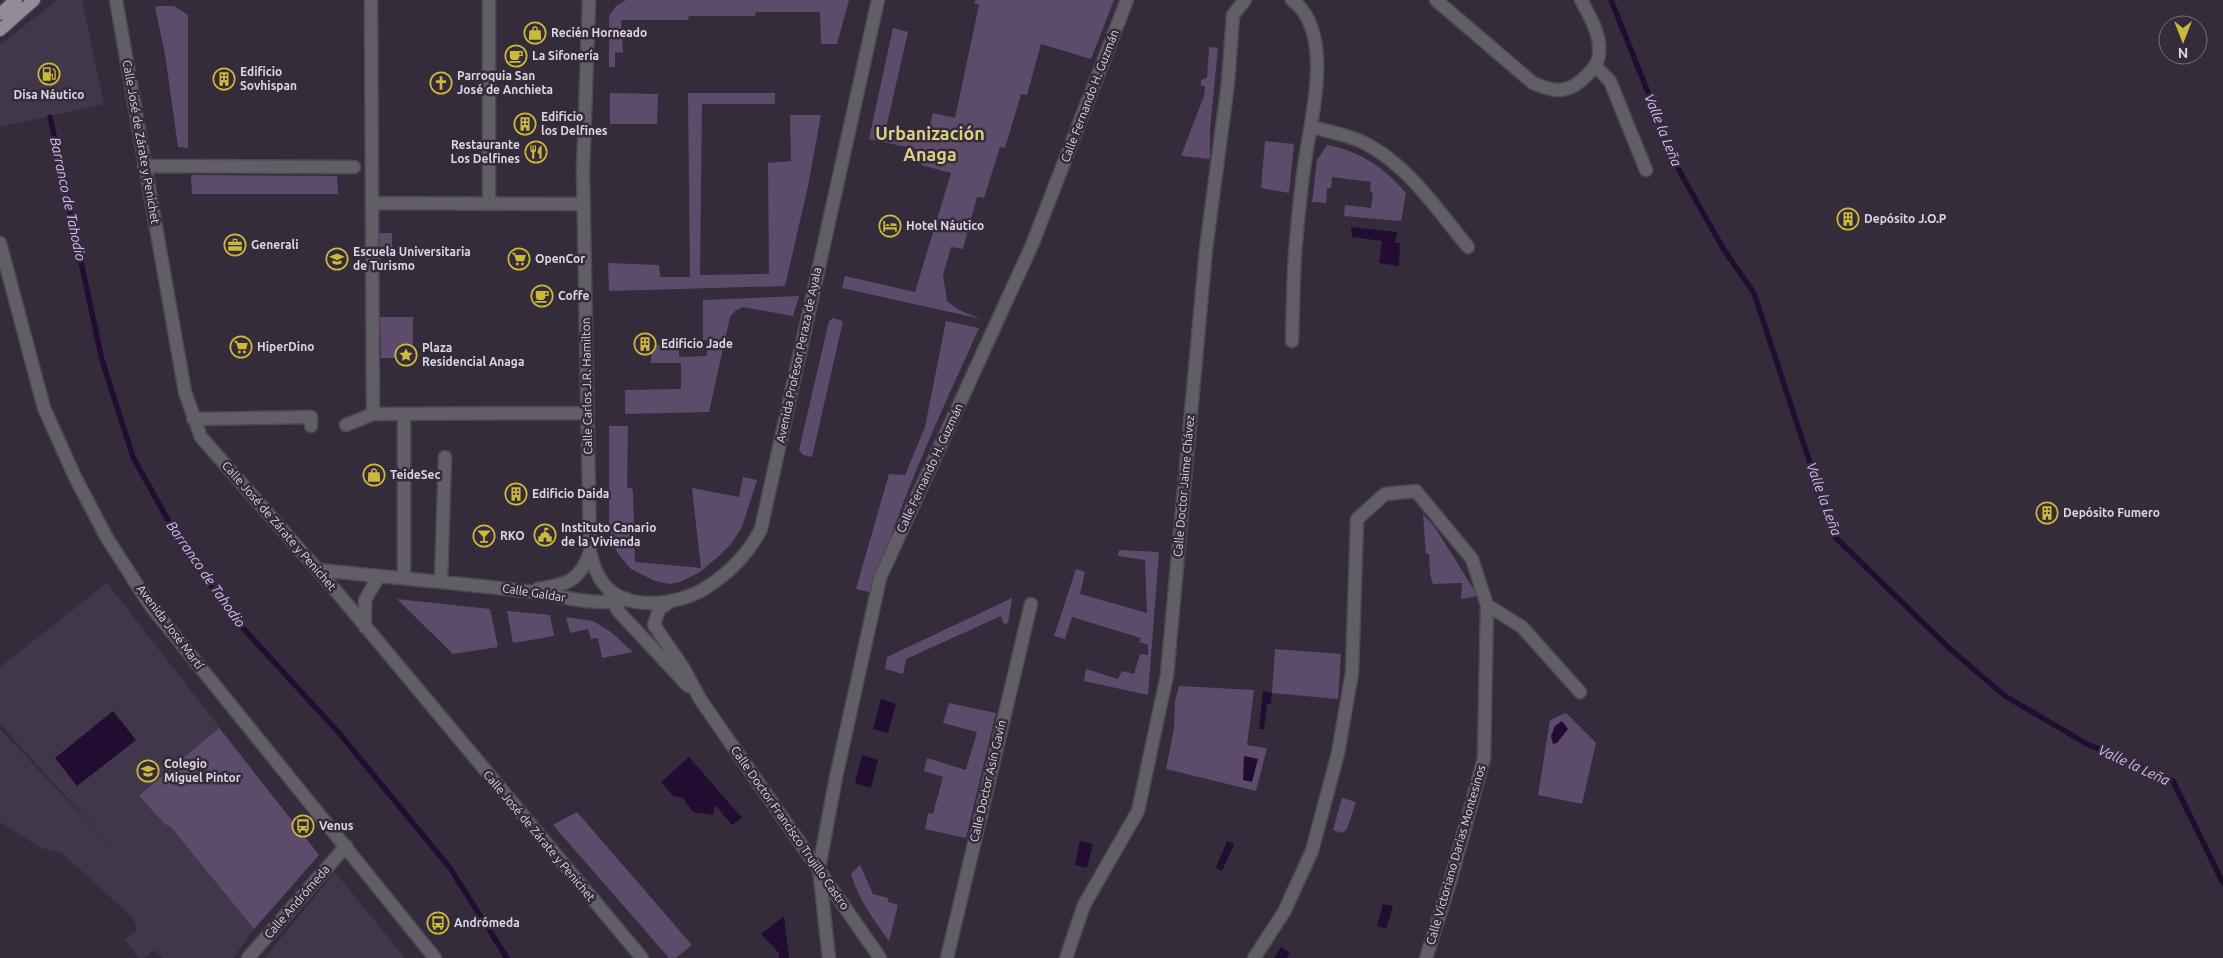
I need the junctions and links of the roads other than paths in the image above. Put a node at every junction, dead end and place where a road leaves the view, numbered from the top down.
1 (16, 0) edge
2 (34, 0) edge
3 (116, 0) edge
4 (371, 0) edge
5 (489, 0) edge
6 (589, 0) edge
7 (878, 0) edge
8 (1127, 0) edge
9 (1245, 0) edge
10 (1292, 0) edge
11 (1436, 0) edge
12 (1581, 0) edge
13 (0, 14) edge
14 (0, 30) edge
15 (1595, 66) junction
16 (1312, 127) junction
17 (144, 166) junction
18 (354, 166) dead end
19 (1646, 170) dead end
20 (372, 203) junction
21 (489, 204) junction
22 (584, 204) junction
23 (0, 243) edge
24 (1468, 247) dead end
25 (1292, 341) dead end
26 (588, 413) junction
27 (373, 414) junction
28 (404, 414) junction
29 (193, 419) junction
30 (346, 425) dead end
31 (311, 426) dead end
32 (445, 457) dead end
33 (590, 552) junction
34 (318, 570) junction
35 (379, 576) junction
36 (404, 578) junction
37 (441, 582) junction
38 (608, 588) junction
39 (528, 591) junction
40 (626, 599) junction
41 (670, 602) junction
42 (613, 603) junction
43 (1031, 604) dead end
44 (1487, 605) junction
45 (365, 627) junction
46 (1580, 692) dead end
47 (700, 699) junction
48 (346, 846) junction
49 (819, 868) junction
50 (248, 958) edge
51 (435, 958) edge
52 (642, 958) edge
53 (829, 958) edge
54 (880, 958) edge
55 (946, 958) edge
56 (1066, 958) edge
57 (1254, 958) edge
58 (1426, 958) edge

1 - 13 main road
2 - 14 main road
3 - 17 street, Calle José de Zárate y Penichet
4 - 20 street
5 - 21 street
6 - 22 street, Calle Carlos J.R. Hamilton
7 - 41 street, Avenida Profesor Peraza de Ayala
8 - 49 street, Calle Fernando H. Guzmán
9 - 56 street, Calle Doctor Jaime Chávez
10 - 16 street
11 - 15 street
12 - 15 street
15 - 19 street
16 - 24 street
16 - 25 street
17 - 18 street
17 - 29 street, Calle José de Zárate y Penichet
20 - 21 street
20 - 27 street
21 - 22 street
22 - 26 street, Calle Carlos J.R. Hamilton
23 - 48 street, Avenida José Martí
26 - 28 street
26 - 33 street, Calle Carlos J.R. Hamilton
27 - 28 street
27 - 30 street
28 - 36 street
29 - 31 street
29 - 34 street, Calle José de Zárate y Penichet
32 - 37 street
33 - 38 street, Calle Carlos J.R. Hamilton
33 - 39 street
34 - 35 street, Calle Galdar
34 - 45 street, Calle José de Zárate y Penichet
35 - 36 street, Calle Galdar
35 - 45 street
36 - 37 street, Calle Galdar
37 - 39 street, Calle Galdar
38 - 40 street, Avenida Profesor Peraza de Ayala
38 - 42 street, Calle Doctor Francisco Trujillo Castro
39 - 42 street, Calle Galdar
40 - 41 street, Avenida Profesor Peraza de Ayala
40 - 42 street, Calle Galdar
41 - 47 street, Calle Doctor Francisco Trujillo Castro
42 - 47 street, Calle Doctor Francisco Trujillo Castro
43 - 55 street, Calle Doctor Asín Gavín
44 - 46 street
44 - 57 street, Calle Victoriano Darias Montesinos
44 - 58 street, Calle Victoriano Darias Montesinos
45 - 52 street, Calle José de Zárate y Penichet
47 - 49 street, Calle Doctor Francisco Trujillo Castro
48 - 50 street, Calle Andrómeda
48 - 51 street, Avenida José Martí
49 - 53 street, Calle Fernando H. Guzmán
49 - 54 street, Calle Doctor Francisco Trujillo Castro

